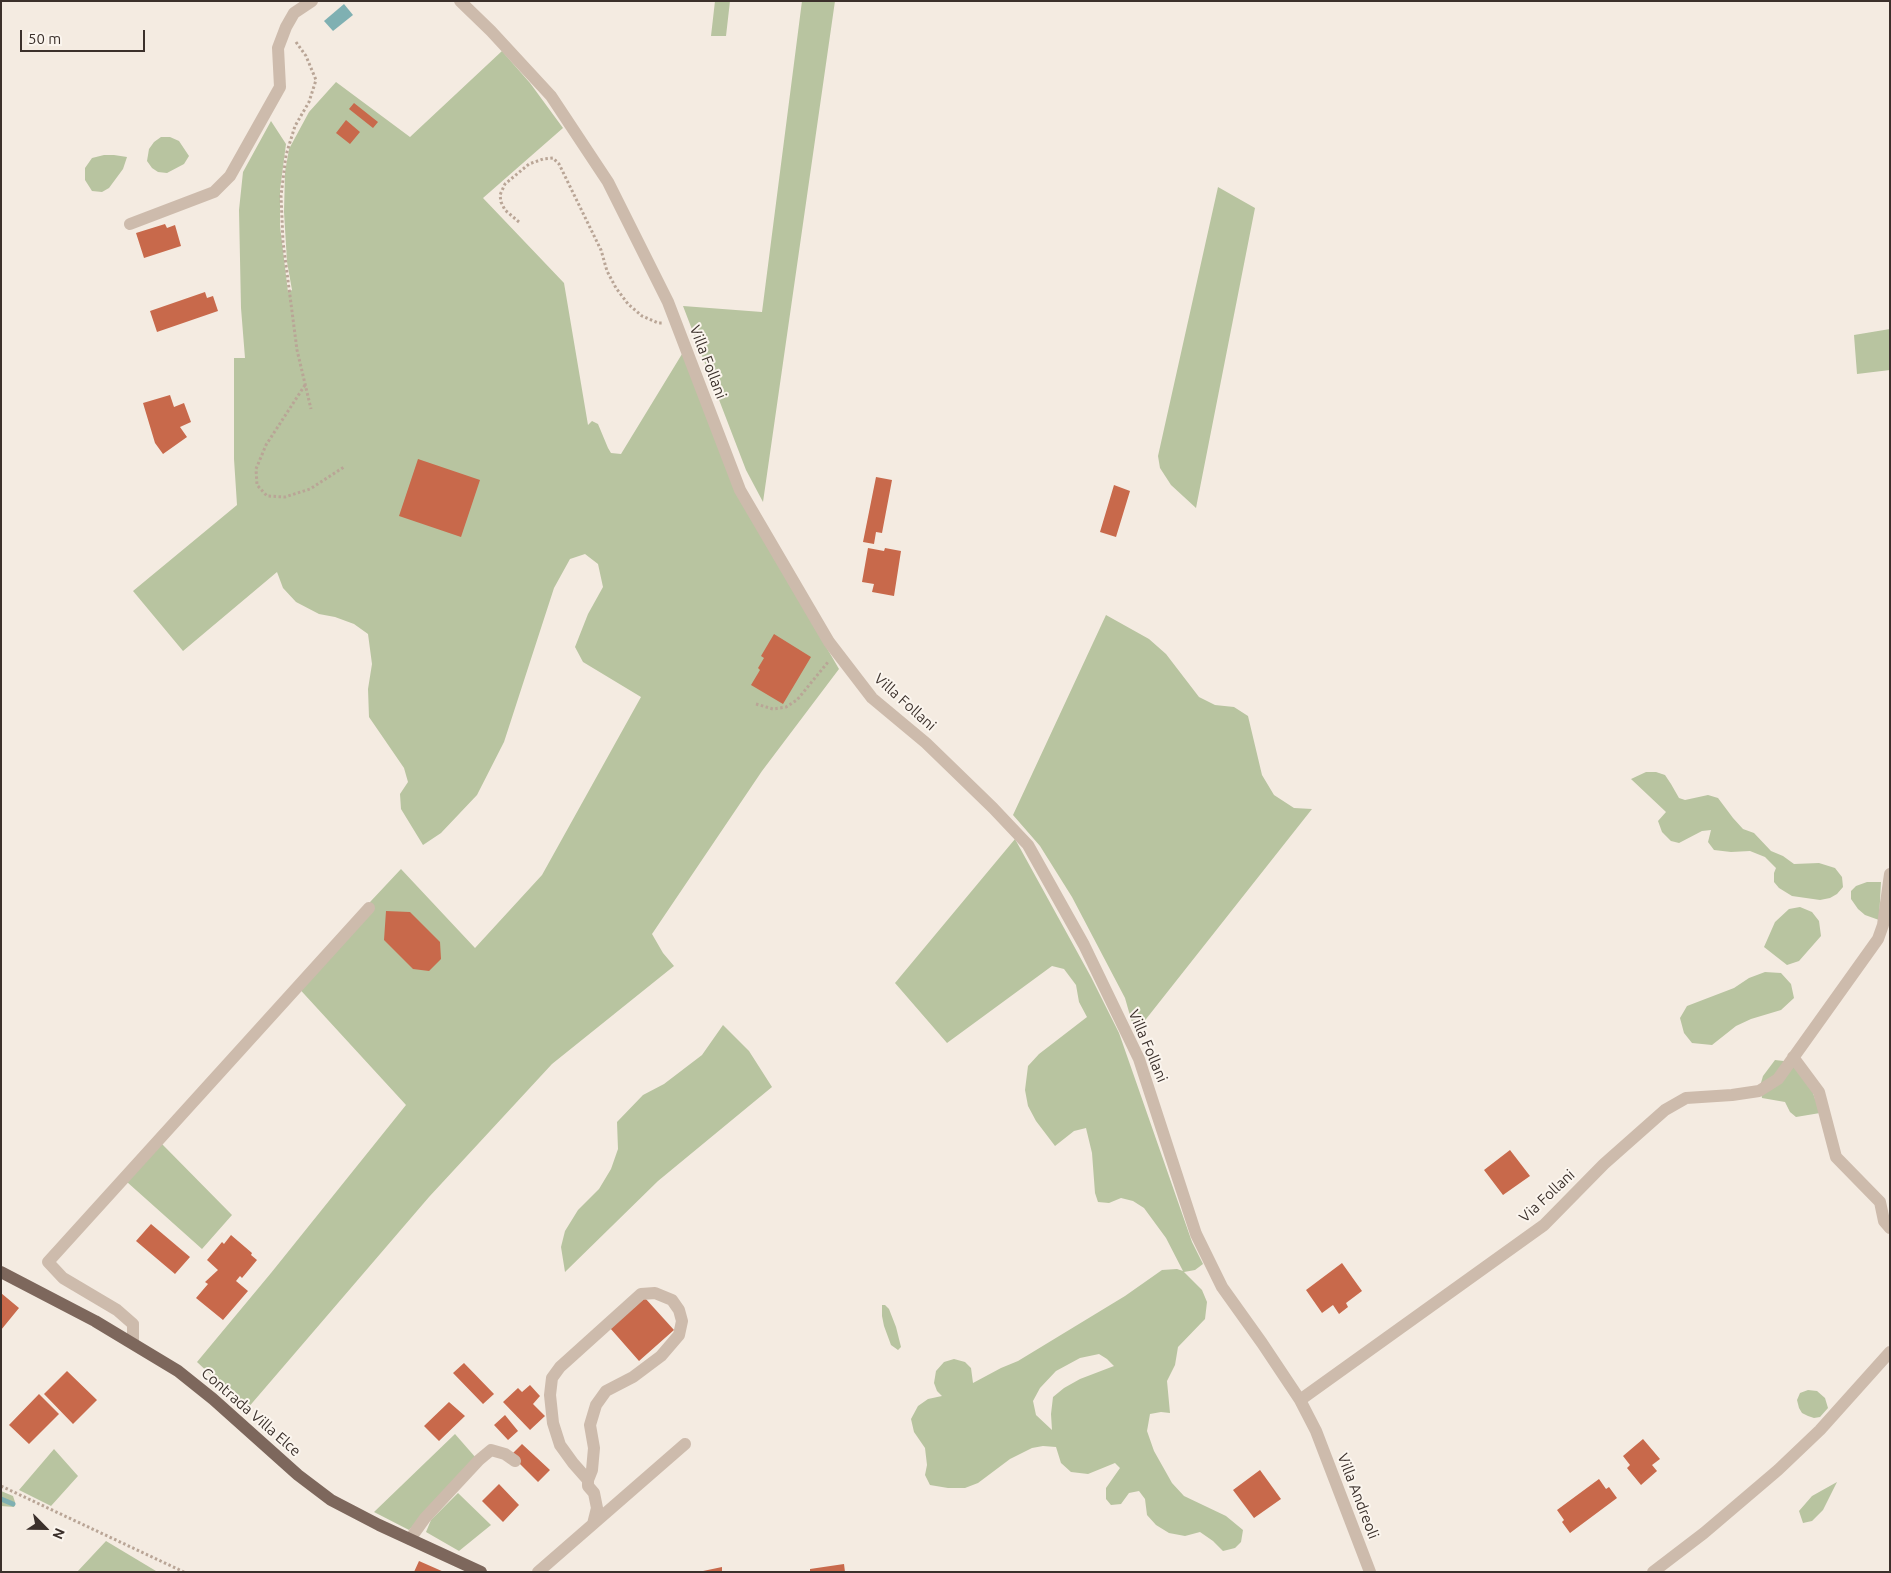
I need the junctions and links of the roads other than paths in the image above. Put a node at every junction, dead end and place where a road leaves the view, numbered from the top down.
1 (312, 1) edge
2 (460, 1) edge
3 (130, 224) dead end
4 (1890, 874) edge
5 (368, 908) dead end
6 (1884, 940) edge
7 (1793, 1057) junction
8 (1890, 1228) edge
9 (1, 1272) edge
10 (133, 1343) junction
11 (1890, 1352) edge
12 (1300, 1400) junction
13 (1316, 1431) joint
14 (685, 1444) dead end
15 (515, 1461) dead end
16 (588, 1480) junction
17 (593, 1524) junction
18 (410, 1539) junction
19 (481, 1572) edge
20 (538, 1572) edge
21 (1370, 1572) edge
22 (1653, 1572) edge

1 - 3 street
2 - 12 street, Villa Follani
4 - 6 street, Via Follani
5 - 10 street
6 - 7 street, Via Follani
7 - 8 street
7 - 12 street, Via Follani
9 - 10 main road, Contrada Villa Elce
10 - 18 main road, Contrada Villa Elce
11 - 22 street
12 - 13 street, Villa Follani
13 - 21 street, Villa Andreoli
14 - 17 street
15 - 18 street
16 - 16 street
16 - 17 street
17 - 20 street
18 - 19 main road, Contrada Villa Elce

